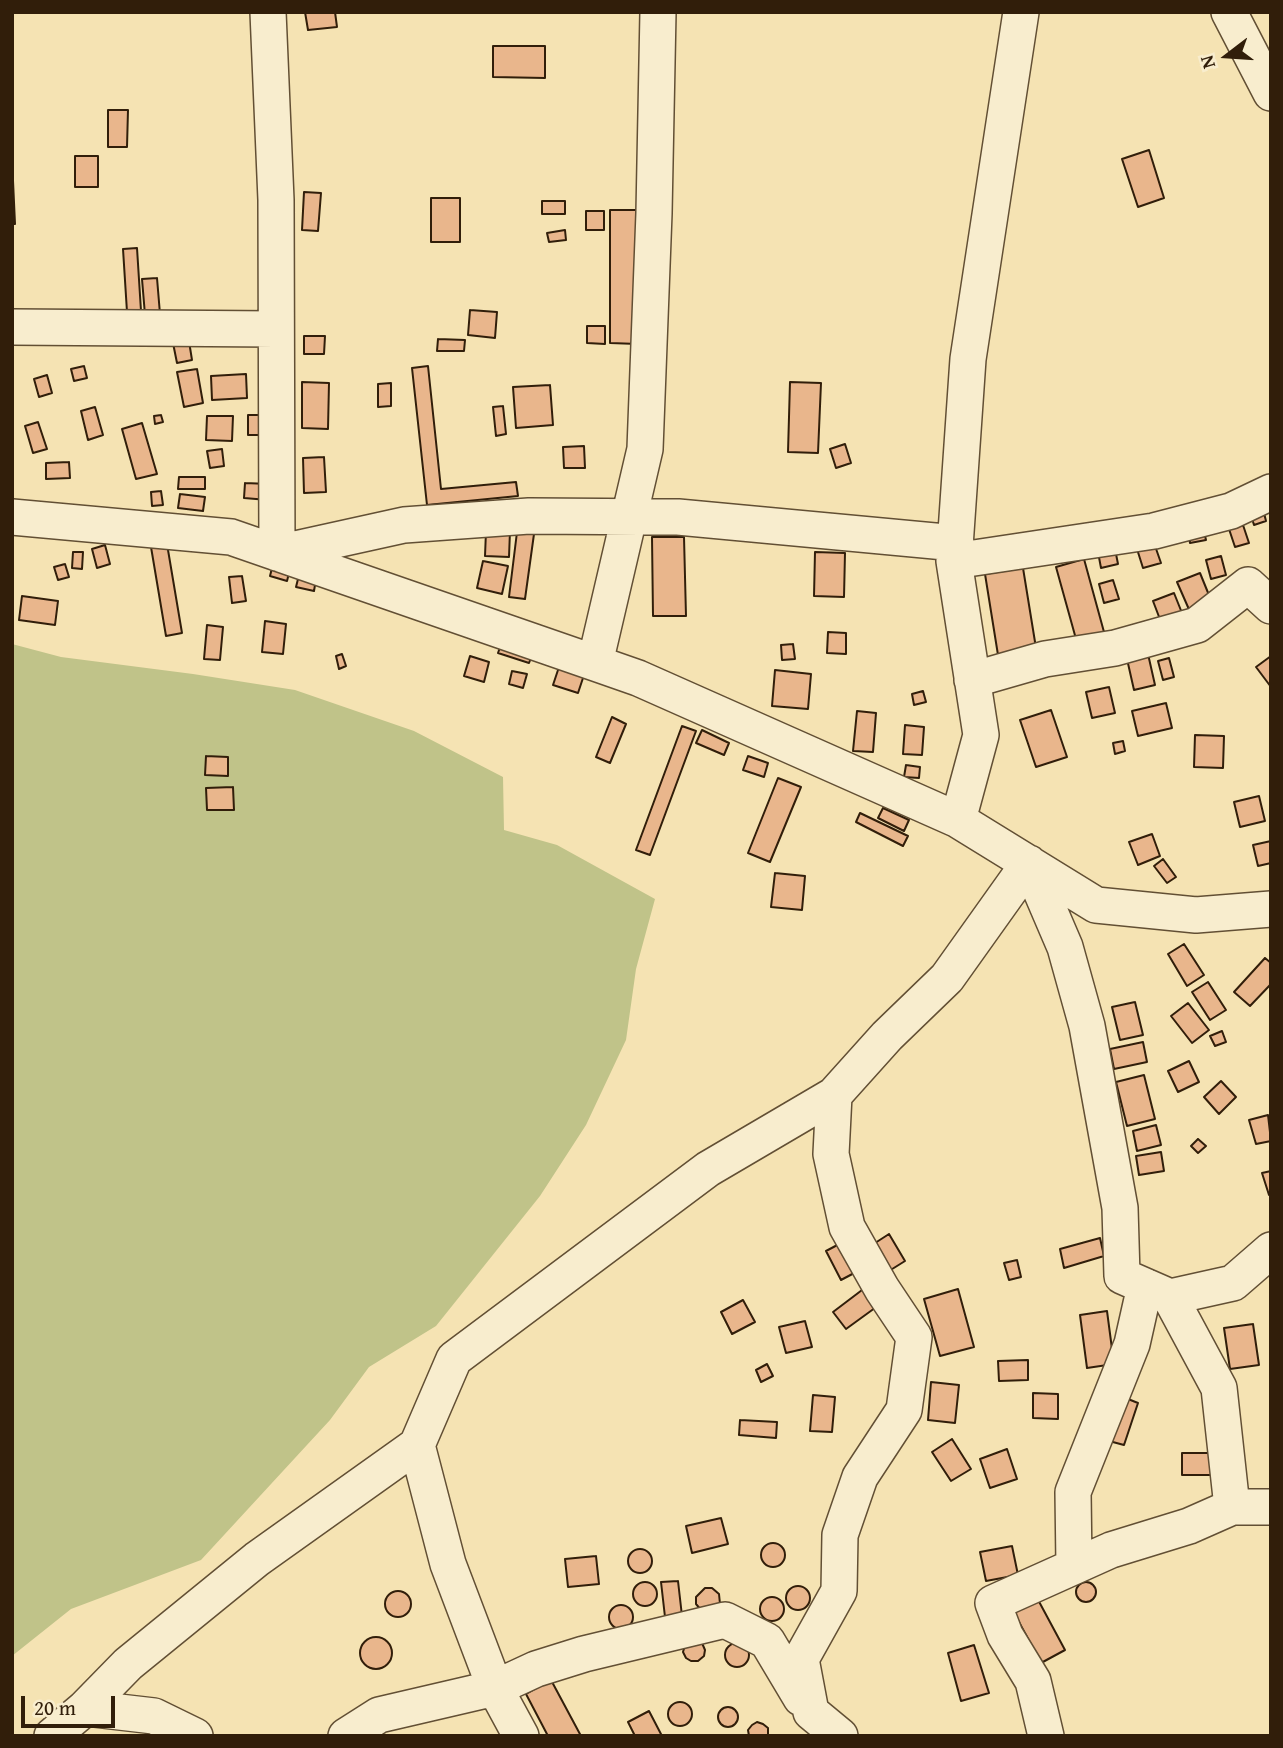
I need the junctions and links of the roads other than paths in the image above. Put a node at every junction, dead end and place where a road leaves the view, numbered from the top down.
1 (268, 12) edge
2 (658, 12) edge
3 (1020, 12) edge
4 (1229, 12) edge
5 (1271, 93) edge
6 (12, 327) edge
7 (275, 329) junction
8 (1271, 492) edge
9 (12, 517) edge
10 (630, 517) junction
11 (276, 552) junction
12 (955, 552) junction
13 (1271, 607) edge
14 (595, 663) junction
15 (972, 680) junction
16 (958, 820) junction
17 (1029, 863) junction
18 (1266, 914) edge
19 (834, 1095) junction
20 (1271, 1250) edge
21 (1157, 1291) junction
22 (417, 1444) junction
23 (1232, 1507) junction
24 (1271, 1507) edge
25 (1074, 1566) junction
26 (495, 1688) junction
27 (85, 1708) junction
28 (811, 1713) junction
29 (52, 1736) edge
30 (195, 1736) edge
31 (346, 1736) edge
32 (521, 1736) edge
33 (840, 1736) edge
34 (1046, 1736) edge

1 - 7 street
2 - 10 street
3 - 12 street
4 - 5 street
6 - 7 street
7 - 11 street
8 - 12 street
9 - 11 street
10 - 11 street
10 - 12 street
10 - 14 street
11 - 14 street
12 - 15 street
13 - 15 street
14 - 16 street
15 - 16 street
16 - 17 street
17 - 18 street
17 - 19 street
17 - 21 street
19 - 22 street
19 - 28 street
20 - 21 street
21 - 23 street
21 - 25 street
22 - 26 street
22 - 27 street
23 - 24 street
23 - 25 street
25 - 34 street
26 - 28 street
26 - 31 street
26 - 32 street
27 - 29 street
27 - 30 street
28 - 33 street

